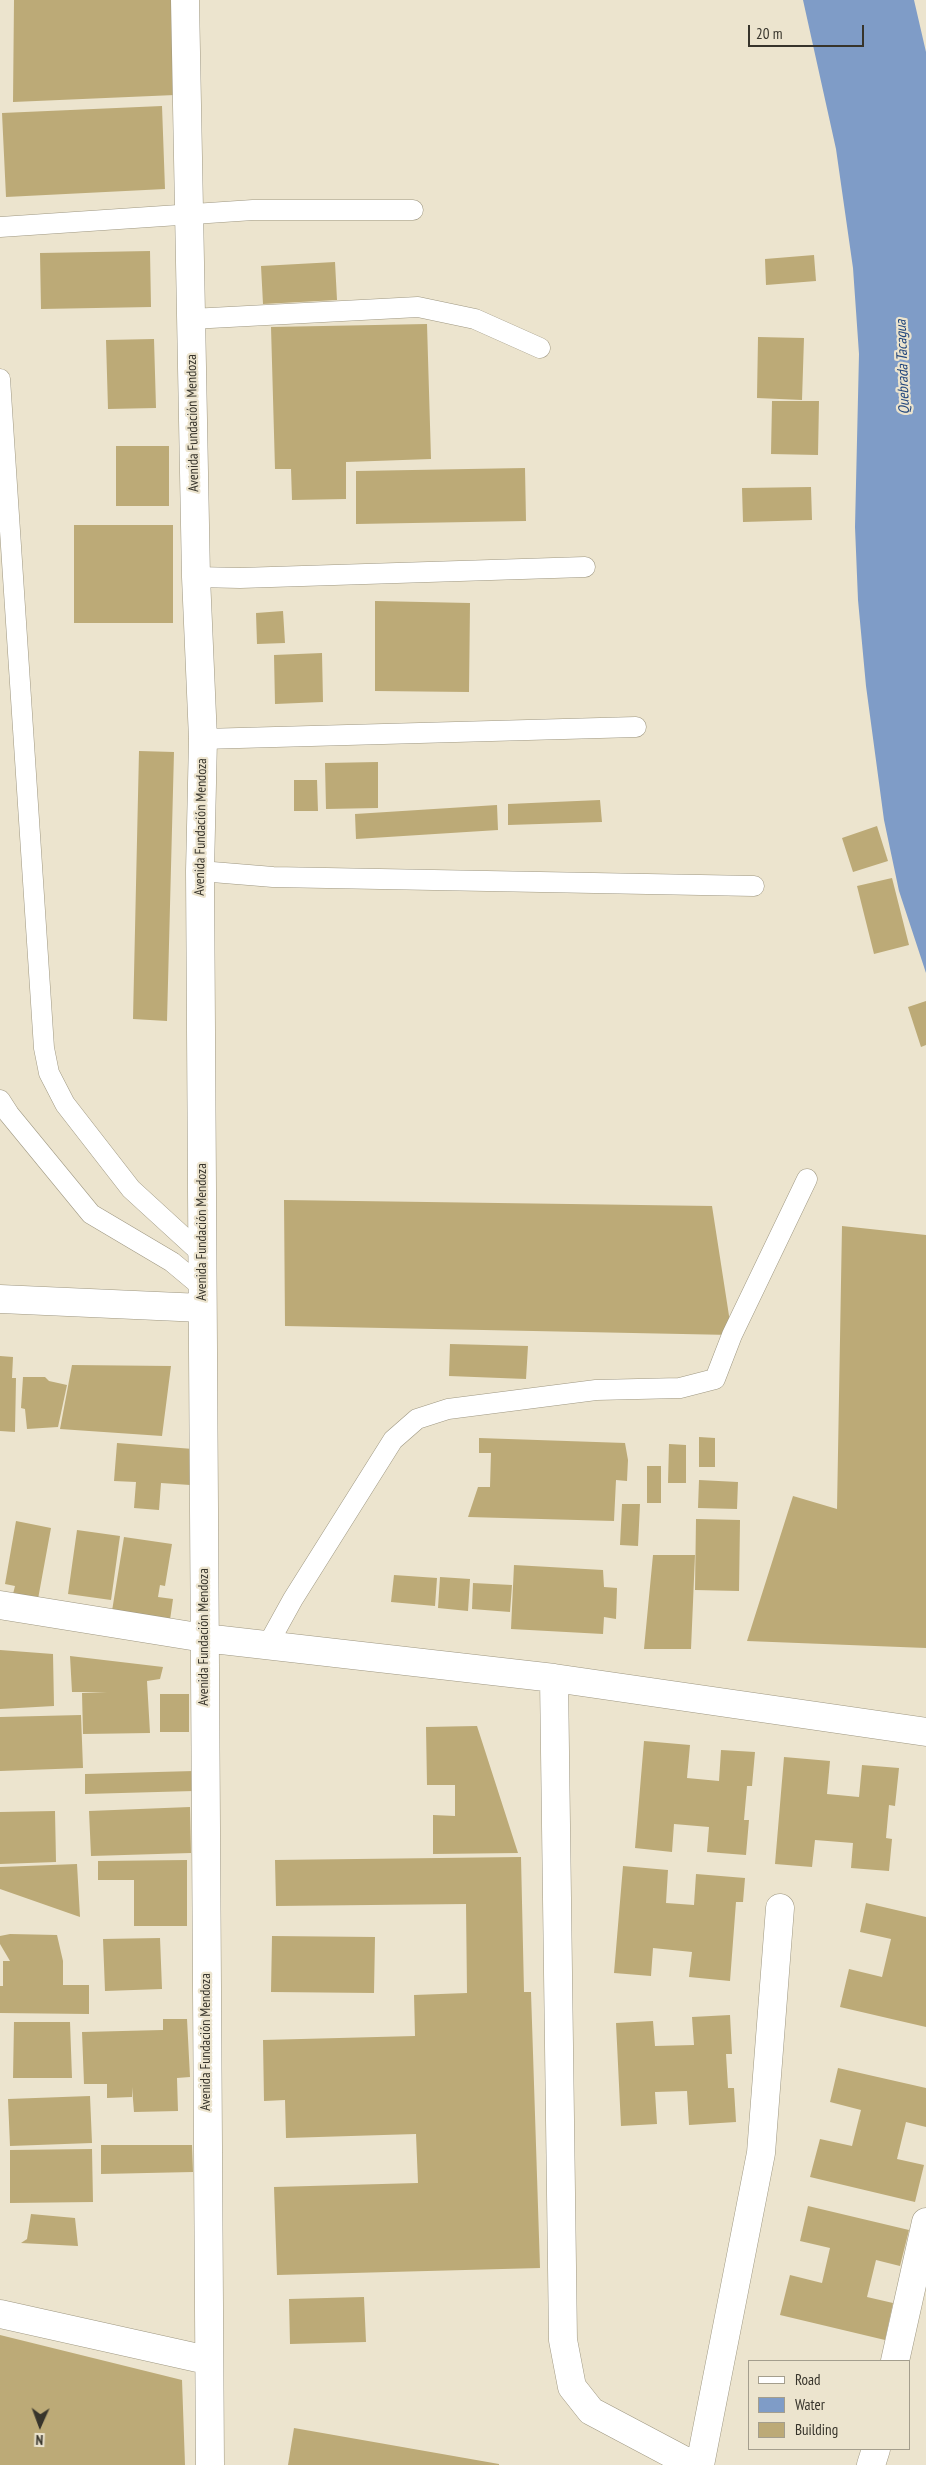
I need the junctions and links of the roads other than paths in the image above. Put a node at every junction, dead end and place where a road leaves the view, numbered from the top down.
1 (185, 0) edge
2 (413, 210) dead end
3 (189, 216) junction
4 (0, 227) edge
5 (191, 319) junction
6 (540, 348) dead end
7 (0, 379) edge
8 (585, 567) dead end
9 (196, 577) junction
10 (636, 727) dead end
11 (203, 739) junction
12 (200, 871) junction
13 (754, 886) dead end
14 (3, 1109) edge
15 (807, 1179) dead end
16 (202, 1254) junction
17 (202, 1297) junction
18 (0, 1299) edge
19 (0, 1605) edge
20 (204, 1638) junction
21 (267, 1646) junction
22 (554, 1678) junction
23 (926, 1732) edge
24 (780, 1908) dead end
25 (926, 2222) edge
26 (0, 2314) edge
27 (207, 2360) junction
28 (895, 2360) edge
29 (876, 2450) edge
30 (210, 2465) edge
31 (693, 2465) edge
32 (700, 2465) edge
33 (871, 2465) edge

1 - 3 street, Avenida Fundación Mendoza
2 - 3 lane
3 - 4 lane
3 - 5 street, Avenida Fundación Mendoza
5 - 6 lane
5 - 9 street, Avenida Fundación Mendoza
7 - 16 lane
8 - 9 lane
9 - 11 street, Avenida Fundación Mendoza
10 - 11 lane
11 - 12 street, Avenida Fundación Mendoza
12 - 13 lane
12 - 16 street, Avenida Fundación Mendoza
14 - 17 lane
15 - 21 lane
16 - 17 street, Avenida Fundación Mendoza
17 - 18 street
17 - 20 street, Avenida Fundación Mendoza
19 - 20 street
20 - 21 street
20 - 27 street, Avenida Fundación Mendoza
21 - 22 street
22 - 23 street
22 - 31 street
24 - 32 street
25 - 28 street
26 - 27 street
27 - 30 street, Avenida Fundación Mendoza
29 - 33 street

